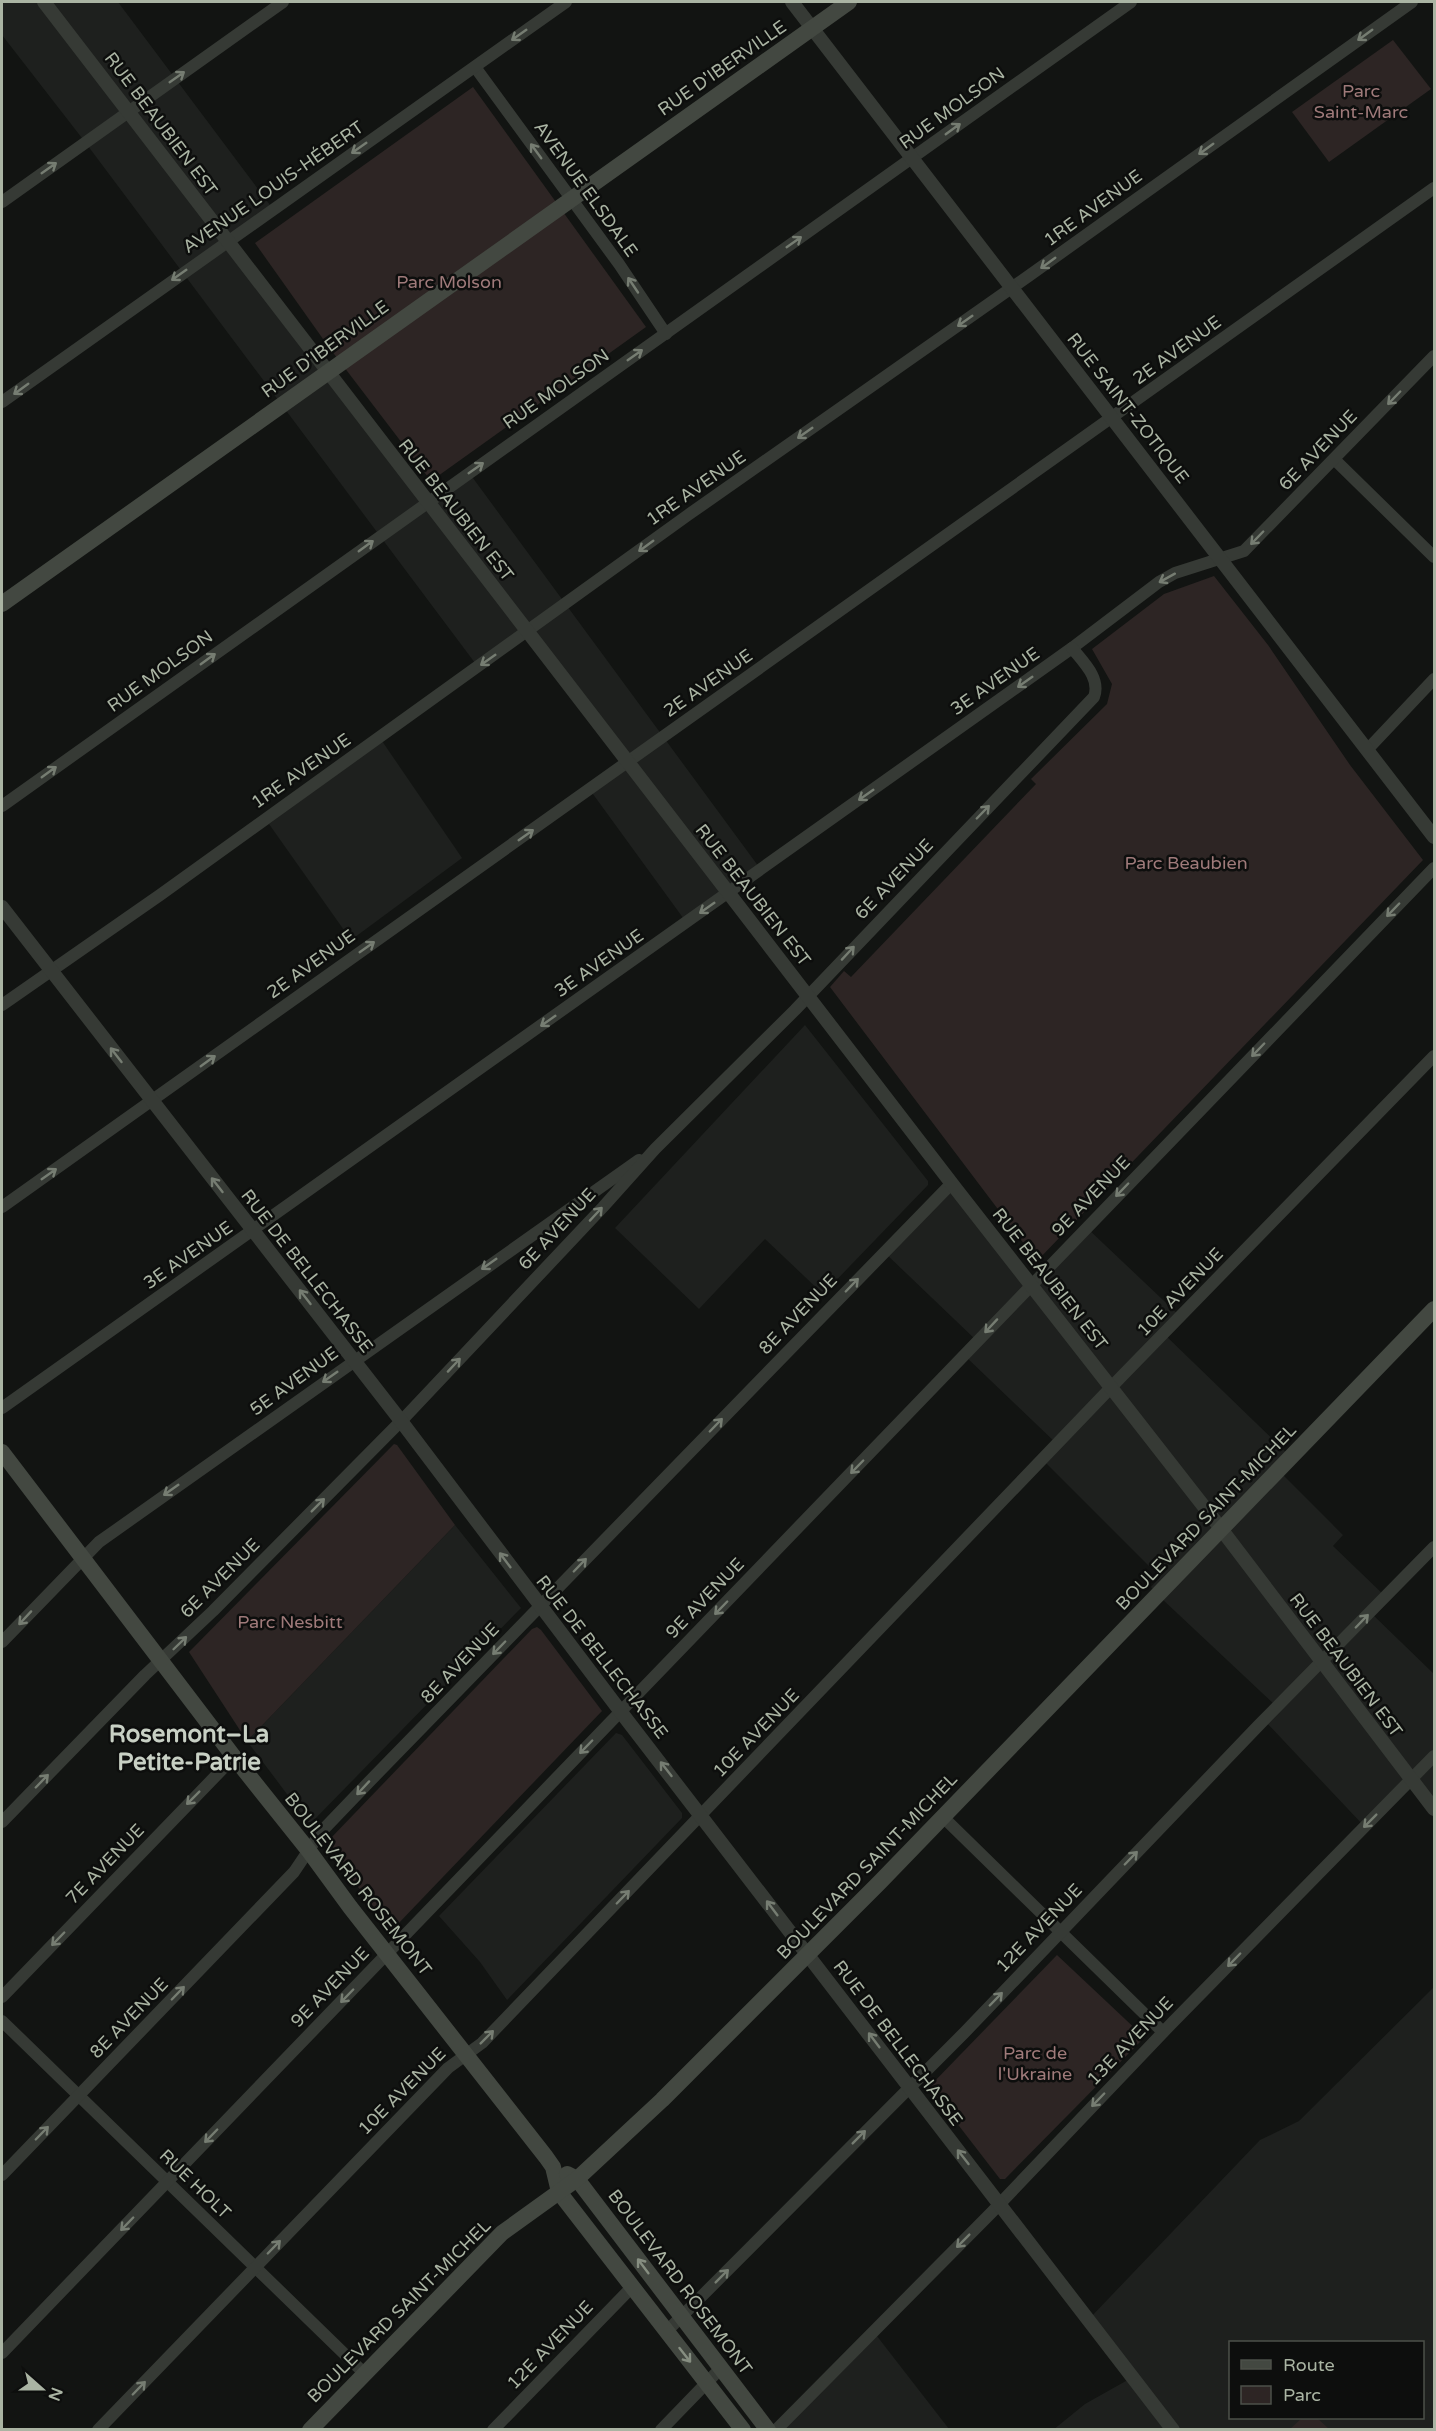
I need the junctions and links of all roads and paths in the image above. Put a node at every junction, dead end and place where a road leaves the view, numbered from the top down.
1 (44, 2) edge
2 (283, 2) edge
3 (566, 2) edge
4 (792, 2) edge
5 (849, 2) edge
6 (1131, 2) edge
7 (1412, 2) edge
8 (812, 28) junction
9 (475, 67) junction
10 (129, 111) junction
11 (913, 158) junction
12 (1434, 188) edge
13 (571, 198) junction
14 (2, 202) edge
15 (228, 242) junction
16 (1013, 287) junction
17 (666, 334) junction
18 (1432, 363) edge
19 (327, 372) junction
20 (2, 402) edge
21 (1113, 418) junction
22 (1334, 459) junction
23 (429, 502) junction
24 (1434, 557) edge
25 (1222, 560) junction
26 (2, 604) edge
27 (528, 632) junction
28 (1072, 648) junction
29 (1434, 679) edge
30 (1367, 750) junction
31 (628, 762) junction
32 (2, 806) edge
33 (1434, 837) edge
34 (1434, 868) edge
35 (728, 893) junction
36 (2, 907) edge
37 (51, 970) junction
38 (808, 996) junction
39 (2, 1005) edge
40 (1434, 1056) edge
41 (152, 1101) junction
42 (654, 1149) junction
43 (951, 1183) junction
44 (2, 1207) edge
45 (253, 1231) junction
46 (1032, 1284) junction
47 (1434, 1309) edge
48 (353, 1360) junction
49 (1112, 1387) junction
50 (2, 1408) edge
51 (400, 1421) junction
52 (3, 1459) edge
53 (1221, 1530) junction
54 (1434, 1547) edge
55 (84, 1558) junction
56 (540, 1606) junction
57 (2, 1642) edge
58 (162, 1659) junction
59 (1321, 1663) junction
60 (620, 1712) junction
61 (1434, 1756) edge
62 (234, 1757) junction
63 (1412, 1780) junction
64 (1434, 1809) edge
65 (702, 1815) junction
66 (943, 1817) junction
67 (2, 1822) edge
68 (309, 1851) junction
69 (1061, 1932) junction
70 (387, 1953) junction
71 (808, 1954) junction
72 (2, 1997) edge
73 (2, 2021) edge
74 (1163, 2032) junction
75 (465, 2055) junction
76 (909, 2087) junction
77 (78, 2096) junction
78 (553, 2167) junction
79 (2, 2175) edge
80 (577, 2179) junction
81 (167, 2182) junction
82 (560, 2192) junction
83 (999, 2204) junction
84 (255, 2267) junction
85 (633, 2286) junction
86 (681, 2318) junction
87 (667, 2331) junction
88 (2, 2353) edge
89 (720, 2369) junction
90 (364, 2373) junction
91 (707, 2382) junction
92 (98, 2430) edge
93 (310, 2430) edge
94 (493, 2430) edge
95 (662, 2430) edge
96 (744, 2430) edge
97 (768, 2430) edge
98 (776, 2430) edge
99 (1173, 2430) edge

1 - 10 street, RUE BEAUBIEN EST
10 -> 2 street
3 -> 9 street, AVENUE LOUIS-HÉBERT
4 - 8 street, RUE SAINT-ZOTIQUE
5 - 8 main road, RUE D'IBERVILLE
11 -> 6 street, RUE MOLSON
7 -> 16 street, 1RE AVENUE
8 - 11 street, RUE SAINT-ZOTIQUE
8 - 13 main road, RUE D'IBERVILLE
13 -> 9 street, AVENUE ELSDALE
9 -> 15 street, AVENUE LOUIS-HÉBERT
14 -> 10 street
10 - 15 street, RUE BEAUBIEN EST
11 - 16 street, RUE SAINT-ZOTIQUE
17 -> 11 street, RUE MOLSON
12 - 21 street, 2E AVENUE
17 -> 13 street, AVENUE ELSDALE
13 - 19 main road, RUE D'IBERVILLE
15 - 19 street, RUE BEAUBIEN EST
15 -> 20 street, AVENUE LOUIS-HÉBERT
16 - 21 street, RUE SAINT-ZOTIQUE
16 -> 27 street, 1RE AVENUE
23 -> 17 street, RUE MOLSON
18 -> 22 street, 6E AVENUE
19 - 23 street, RUE BEAUBIEN EST
19 - 26 main road, RUE D'IBERVILLE
21 - 25 street, RUE SAINT-ZOTIQUE
21 - 31 street, 2E AVENUE
22 - 24 street
22 -> 25 street, 6E AVENUE
23 - 27 street, RUE BEAUBIEN EST
32 -> 23 street, RUE MOLSON
25 -> 28 street, 3E AVENUE
25 - 30 street, RUE SAINT-ZOTIQUE
27 - 31 street, RUE BEAUBIEN EST
27 -> 37 street, 1RE AVENUE
28 -> 35 street, 3E AVENUE
38 -> 28 street, 6E AVENUE
29 - 30 street
30 - 33 street, RUE SAINT-ZOTIQUE
31 - 35 street, RUE BEAUBIEN EST
41 -> 31 street, 2E AVENUE
34 -> 46 street, 9E AVENUE
35 - 38 street, RUE BEAUBIEN EST
35 -> 45 street, 3E AVENUE
36 - 37 street, RUE DE BELLECHASSE
37 - 39 street, 1RE AVENUE
41 -> 37 street, RUE DE BELLECHASSE
38 - 42 street, 6E AVENUE
38 - 43 street, RUE BEAUBIEN EST
40 - 49 street, 10E AVENUE
44 -> 41 street, 2E AVENUE
45 -> 41 street, RUE DE BELLECHASSE
42 -> 48 street, 5E AVENUE
51 -> 42 street, 6E AVENUE
43 - 46 street, RUE BEAUBIEN EST
56 -> 43 street, 8E AVENUE
48 -> 45 street, RUE DE BELLECHASSE
45 - 50 street, 3E AVENUE
46 - 49 street, RUE BEAUBIEN EST
46 -> 60 street, 9E AVENUE
47 - 53 main road, BOULEVARD SAINT-MICHEL
48 - 51 street, RUE DE BELLECHASSE
48 -> 55 street, 5E AVENUE
49 - 53 street, RUE BEAUBIEN EST
49 - 65 street, 10E AVENUE
56 -> 51 street, RUE DE BELLECHASSE
58 -> 51 street, 6E AVENUE
52 - 55 main road, BOULEVARD ROSEMONT
53 - 59 street, RUE BEAUBIEN EST
53 - 66 main road, BOULEVARD SAINT-MICHEL
59 -> 54 street, 12E AVENUE
55 -> 57 street, 5E AVENUE
55 - 58 main road, BOULEVARD ROSEMONT
56 - 60 street, RUE DE BELLECHASSE
56 -> 68 street, 8E AVENUE
58 - 62 main road, BOULEVARD ROSEMONT
67 -> 58 street, 6E AVENUE
59 - 63 street, RUE BEAUBIEN EST
69 -> 59 street, 12E AVENUE
65 -> 60 street, RUE DE BELLECHASSE
60 -> 70 street, 9E AVENUE
61 - 63 street, 13E AVENUE
62 - 68 main road, BOULEVARD ROSEMONT
62 -> 72 street, 7E AVENUE
63 - 64 street, RUE BEAUBIEN EST
63 -> 74 street, 13E AVENUE
71 -> 65 street, RUE DE BELLECHASSE
75 -> 65 street, 10E AVENUE
66 - 69 street
66 - 71 main road, BOULEVARD SAINT-MICHEL
68 - 70 main road, BOULEVARD ROSEMONT
77 -> 68 street, 8E AVENUE
69 - 74 street
76 -> 69 street, 12E AVENUE
70 - 75 main road, BOULEVARD ROSEMONT
70 -> 81 street, 9E AVENUE
76 -> 71 street, RUE DE BELLECHASSE
71 - 80 main road, BOULEVARD SAINT-MICHEL
73 - 77 street, RUE HOLT
74 -> 83 street, 13E AVENUE
75 - 78 main road, BOULEVARD ROSEMONT
84 -> 75 street, 10E AVENUE
83 -> 76 street, RUE DE BELLECHASSE
86 -> 76 street, 12E AVENUE
79 -> 77 street, 8E AVENUE
77 - 81 street, RUE HOLT
78 - 80 main road, BOULEVARD ROSEMONT
78 - 82 main road, BOULEVARD ROSEMONT
80 - 82 main road, BOULEVARD SAINT-MICHEL
86 -> 80 main road, BOULEVARD ROSEMONT
81 - 84 street, RUE HOLT
81 -> 88 street, 9E AVENUE
82 - 85 main road, BOULEVARD ROSEMONT
82 - 90 main road, BOULEVARD SAINT-MICHEL
83 -> 98 street, 13E AVENUE
83 - 99 street, RUE DE BELLECHASSE
84 - 90 street, RUE HOLT
92 -> 84 street, 10E AVENUE
85 - 87 main road, BOULEVARD ROSEMONT
85 - 94 street, 12E AVENUE
86 - 87 street, 12E AVENUE
86 - 89 main road, BOULEVARD ROSEMONT
87 -> 91 main road, BOULEVARD ROSEMONT
89 - 91 street
89 - 97 main road, BOULEVARD ROSEMONT
90 - 93 main road, BOULEVARD SAINT-MICHEL
91 - 95 street
91 - 96 main road, BOULEVARD ROSEMONT

